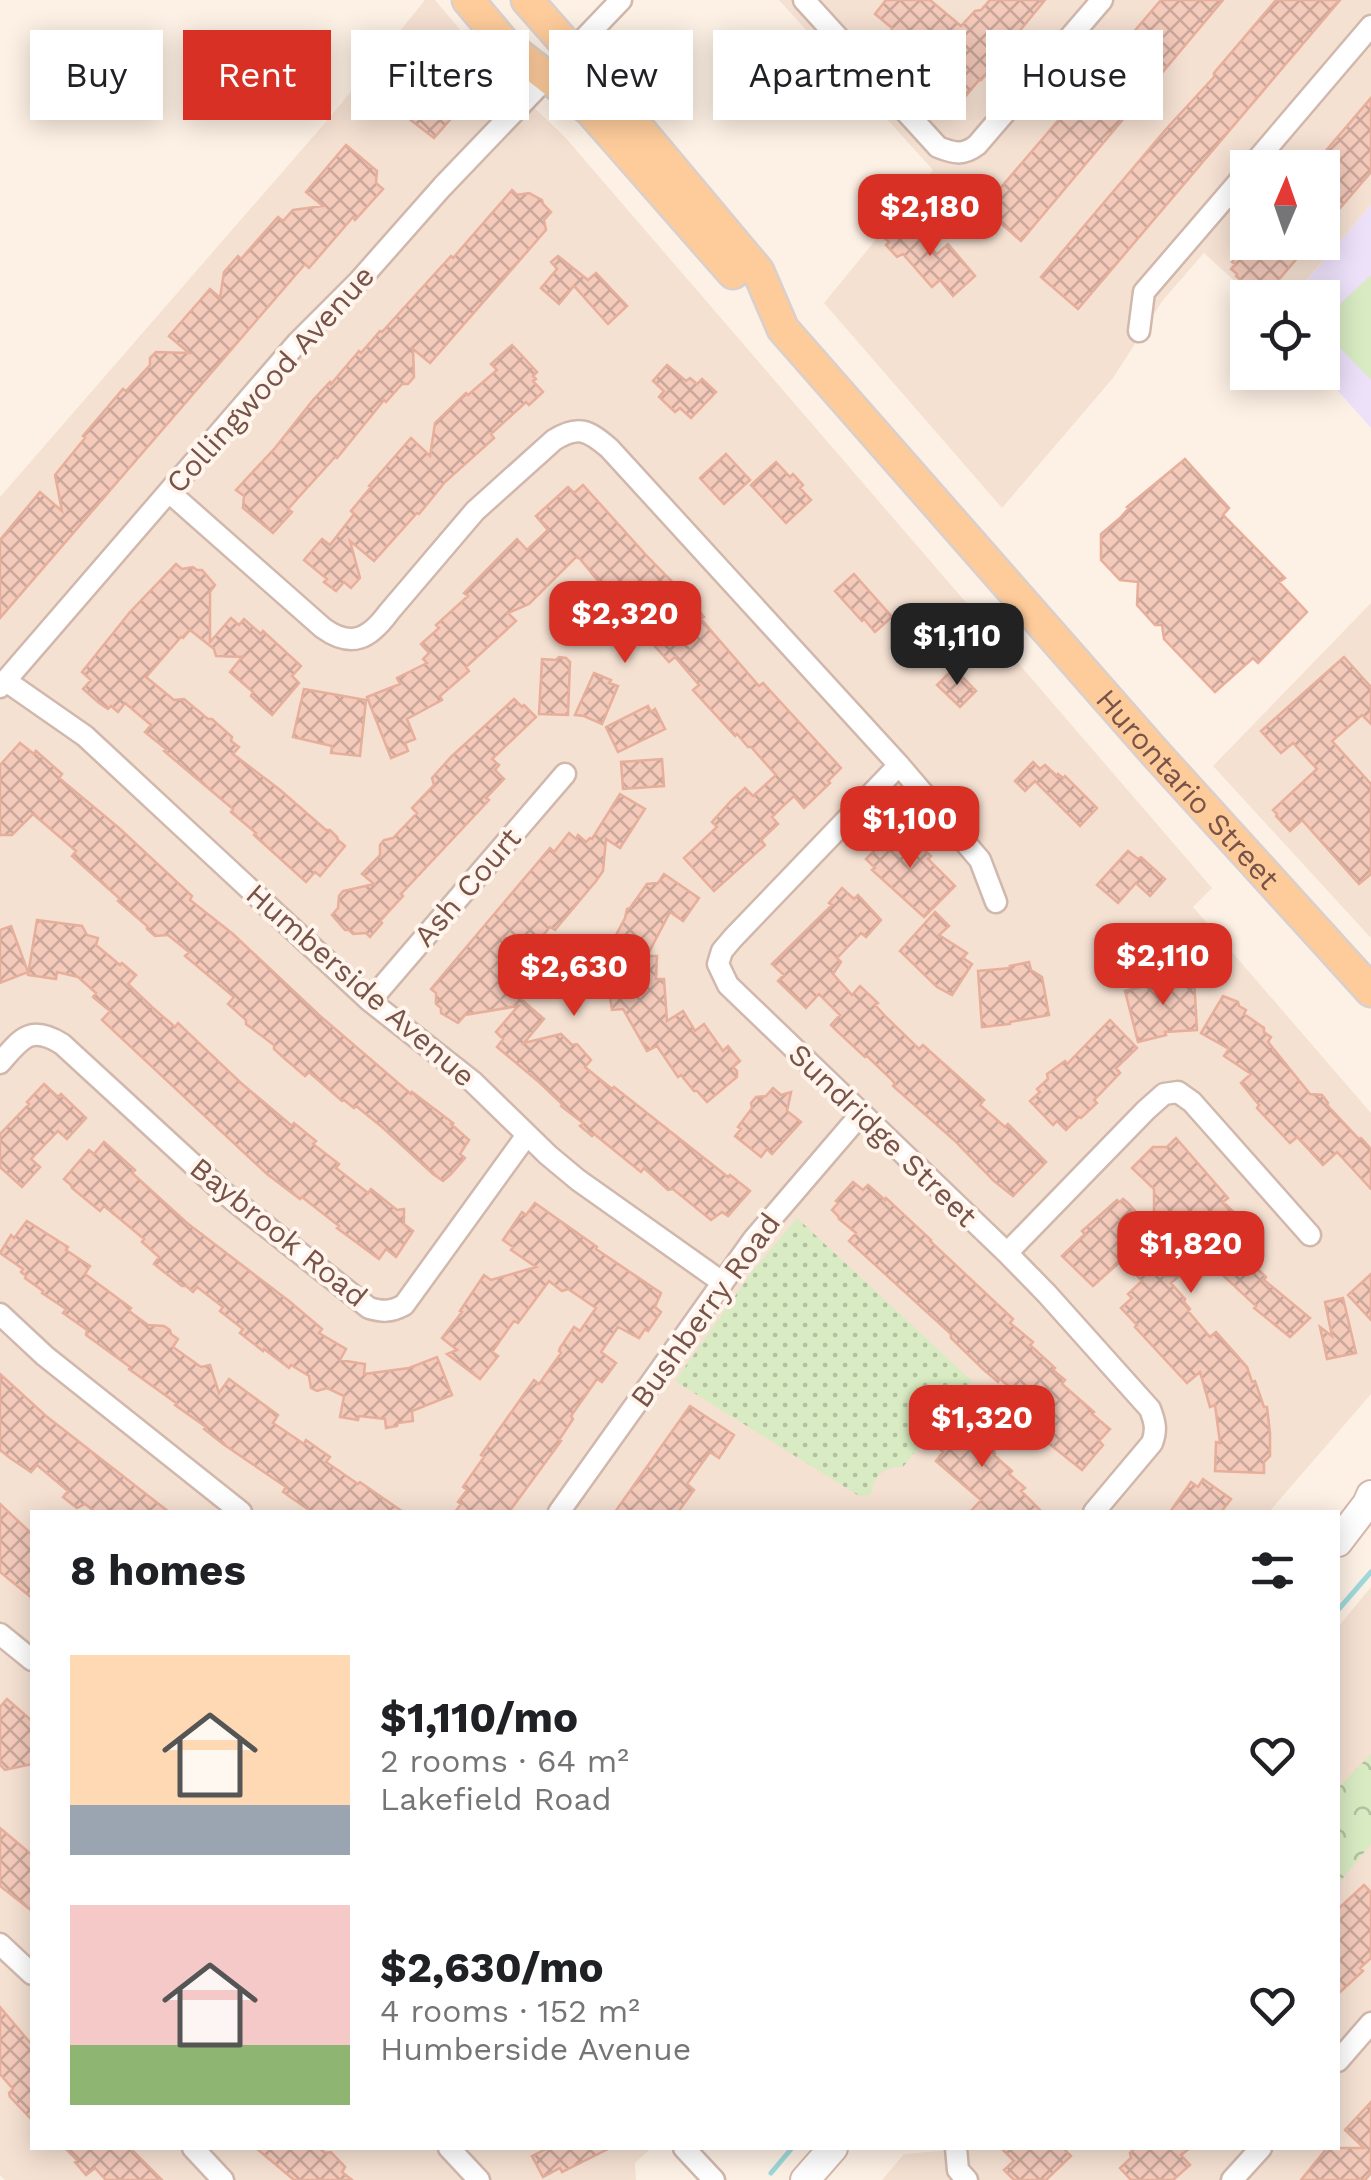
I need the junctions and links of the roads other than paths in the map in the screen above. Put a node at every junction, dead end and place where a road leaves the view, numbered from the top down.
1 (468, 0) edge
2 (527, 0) edge
3 (621, 0) edge
4 (804, 0) edge
5 (1102, 0) edge
6 (1371, 26) edge
7 (554, 30) edge
8 (592, 30) edge
9 (547, 76) junction
10 (631, 120) edge
11 (1265, 150) edge
12 (1230, 191) edge
13 (776, 310) junction
14 (1139, 331) dead end
15 (168, 492) junction
16 (3, 684) edge
17 (899, 765) junction
18 (565, 774) dead end
19 (996, 902) dead end
20 (1371, 991) edge
21 (370, 1001) junction
22 (0, 1063) edge
23 (861, 1114) junction
24 (526, 1134) junction
25 (1310, 1234) dead end
26 (1007, 1253) junction
27 (722, 1282) junction
28 (0, 1314) edge
29 (1370, 1500) edge
30 (237, 1510) edge
31 (560, 1510) edge
32 (1096, 1510) edge
33 (1340, 1539) edge
34 (0, 1634) edge
35 (30, 1658) edge
36 (0, 1944) edge
37 (30, 1972) edge
38 (1371, 2023) edge
39 (1340, 2059) edge
40 (195, 2150) edge
41 (451, 2150) edge
42 (686, 2150) edge
43 (831, 2150) edge
44 (956, 2150) edge
45 (1259, 2150) edge
46 (223, 2180) edge
47 (479, 2180) edge
48 (714, 2180) edge
49 (805, 2180) edge
50 (967, 2180) edge
51 (1232, 2180) edge

1 - 9 main road, Hurontario Street
2 - 7 main road, Hurontario Street
3 - 8 street, Collingwood Avenue
4 - 5 street
6 - 11 street
9 - 13 main road, Hurontario Street
9 - 15 street, Collingwood Avenue
10 - 13 main road, Hurontario Street
12 - 14 street
13 - 20 main road, Hurontario Street
15 - 16 street, Collingwood Avenue
15 - 17 street
16 - 21 street, Humberside Avenue
17 - 19 street
17 - 23 street, Sundridge Street
18 - 21 street, Ash Court
21 - 24 street, Humberside Avenue
22 - 24 street, Baybrook Road
23 - 26 street, Sundridge Street
23 - 27 street, Bushberry Road
24 - 27 street, Humberside Avenue
25 - 26 street
26 - 32 street, Sundridge Street
27 - 31 street, Bushberry Road
28 - 30 street
29 - 33 main road
34 - 35 street
36 - 37 street
38 - 39 street
40 - 46 street
41 - 47 street
42 - 48 street
43 - 49 main road
44 - 50 street
45 - 51 street

